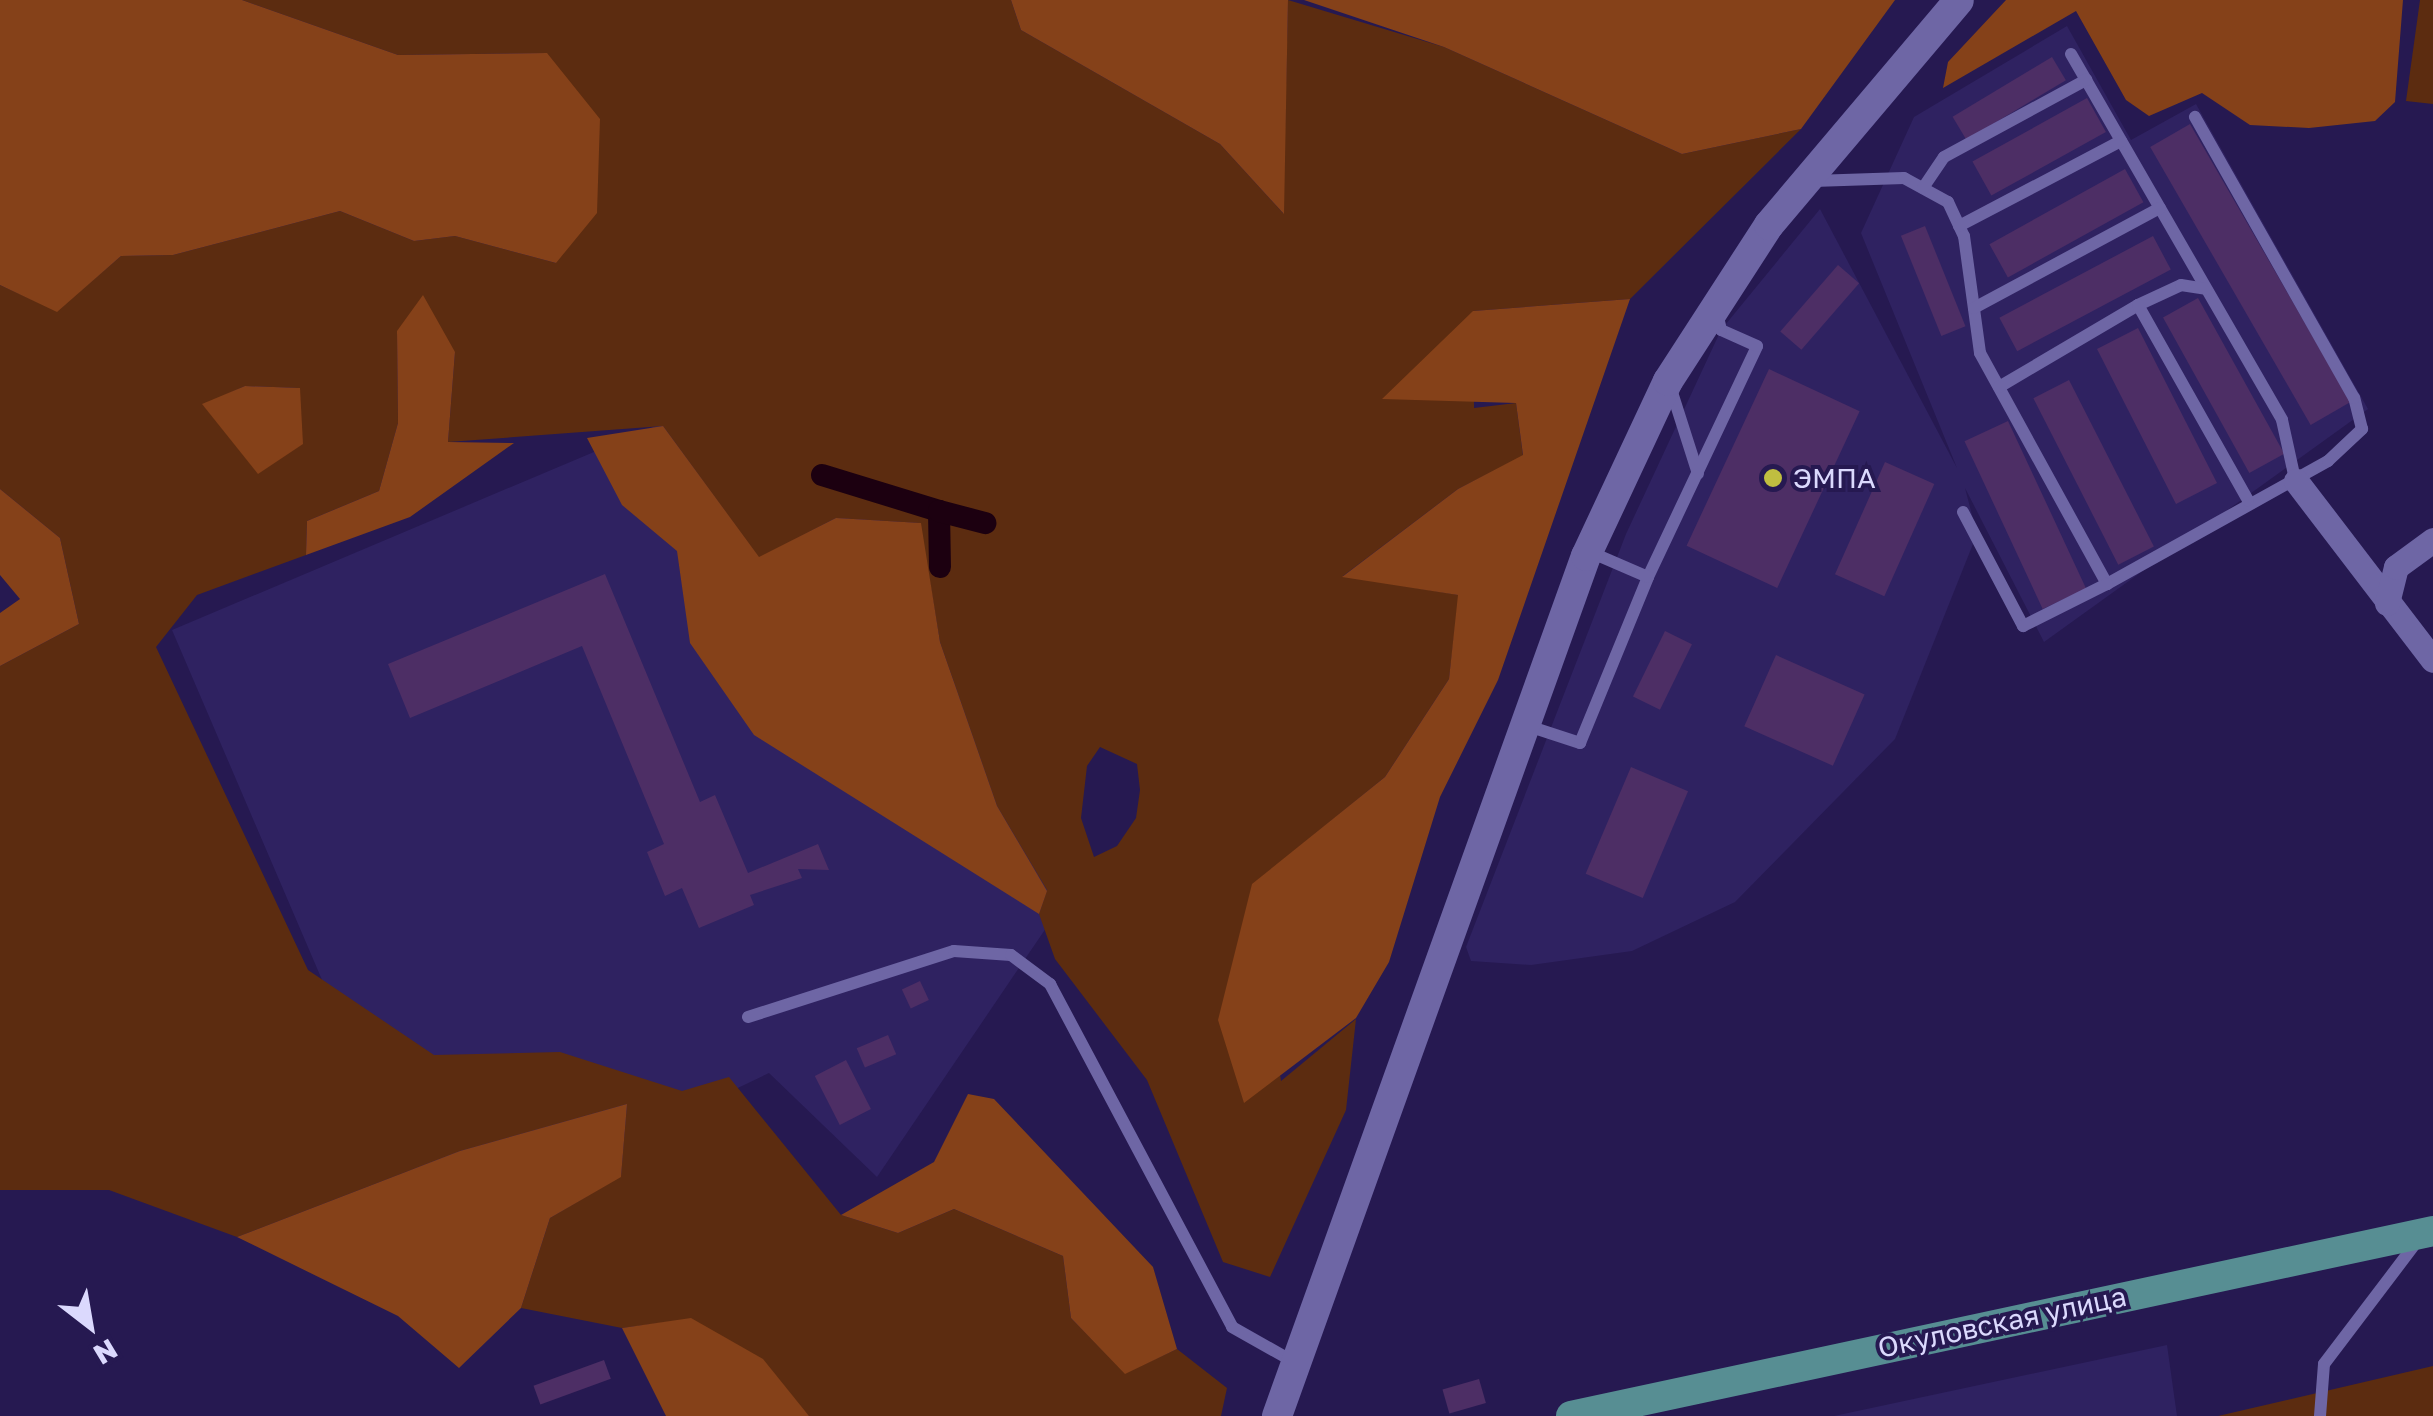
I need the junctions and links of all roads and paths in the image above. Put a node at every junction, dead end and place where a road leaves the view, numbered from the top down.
1 (1959, 0) edge
2 (2071, 54) dead end
3 (2086, 80) junction
4 (2196, 117) dead end
5 (2121, 140) junction
6 (1806, 181) junction
7 (1923, 188) junction
8 (2160, 208) junction
9 (1959, 226) junction
10 (2206, 289) junction
11 (1714, 300) junction
12 (2138, 305) junction
13 (1974, 308) junction
14 (1668, 381) junction
15 (1998, 387) junction
16 (1698, 474) junction
17 (2294, 477) junction
18 (2248, 500) junction
19 (1963, 512) dead end
20 (2433, 540) edge
21 (1589, 551) junction
22 (1648, 577) junction
23 (2107, 584) junction
24 (2387, 603) junction
25 (2433, 660) edge
26 (1522, 725) junction
27 (748, 1017) dead end
28 (2427, 1232) edge
29 (1294, 1362) junction
30 (1277, 1416) edge
31 (1571, 1416) edge
32 (2320, 1416) edge

1 - 6 main road
2 - 3 lane
3 - 5 lane
3 - 7 lane
4 - 17 lane
5 - 8 lane
5 - 9 lane
6 - 7 lane
6 - 11 main road
7 - 9 lane
8 - 10 lane
8 - 13 lane
9 - 13 lane
10 - 12 lane
10 - 17 lane
11 - 14 main road
11 - 16 lane
12 - 15 lane
12 - 18 lane
13 - 15 lane
14 - 16 lane
14 - 21 main road
15 - 23 lane
16 - 22 lane
17 - 18 lane
17 - 24 street
18 - 23 lane
19 - 23 lane
20 - 24 street
21 - 22 lane
21 - 26 main road
22 - 26 lane
24 - 25 street
26 - 29 main road
27 - 29 lane
28 - 31 main road, Окуловская улица
28 - 32 lane
29 - 30 main road

